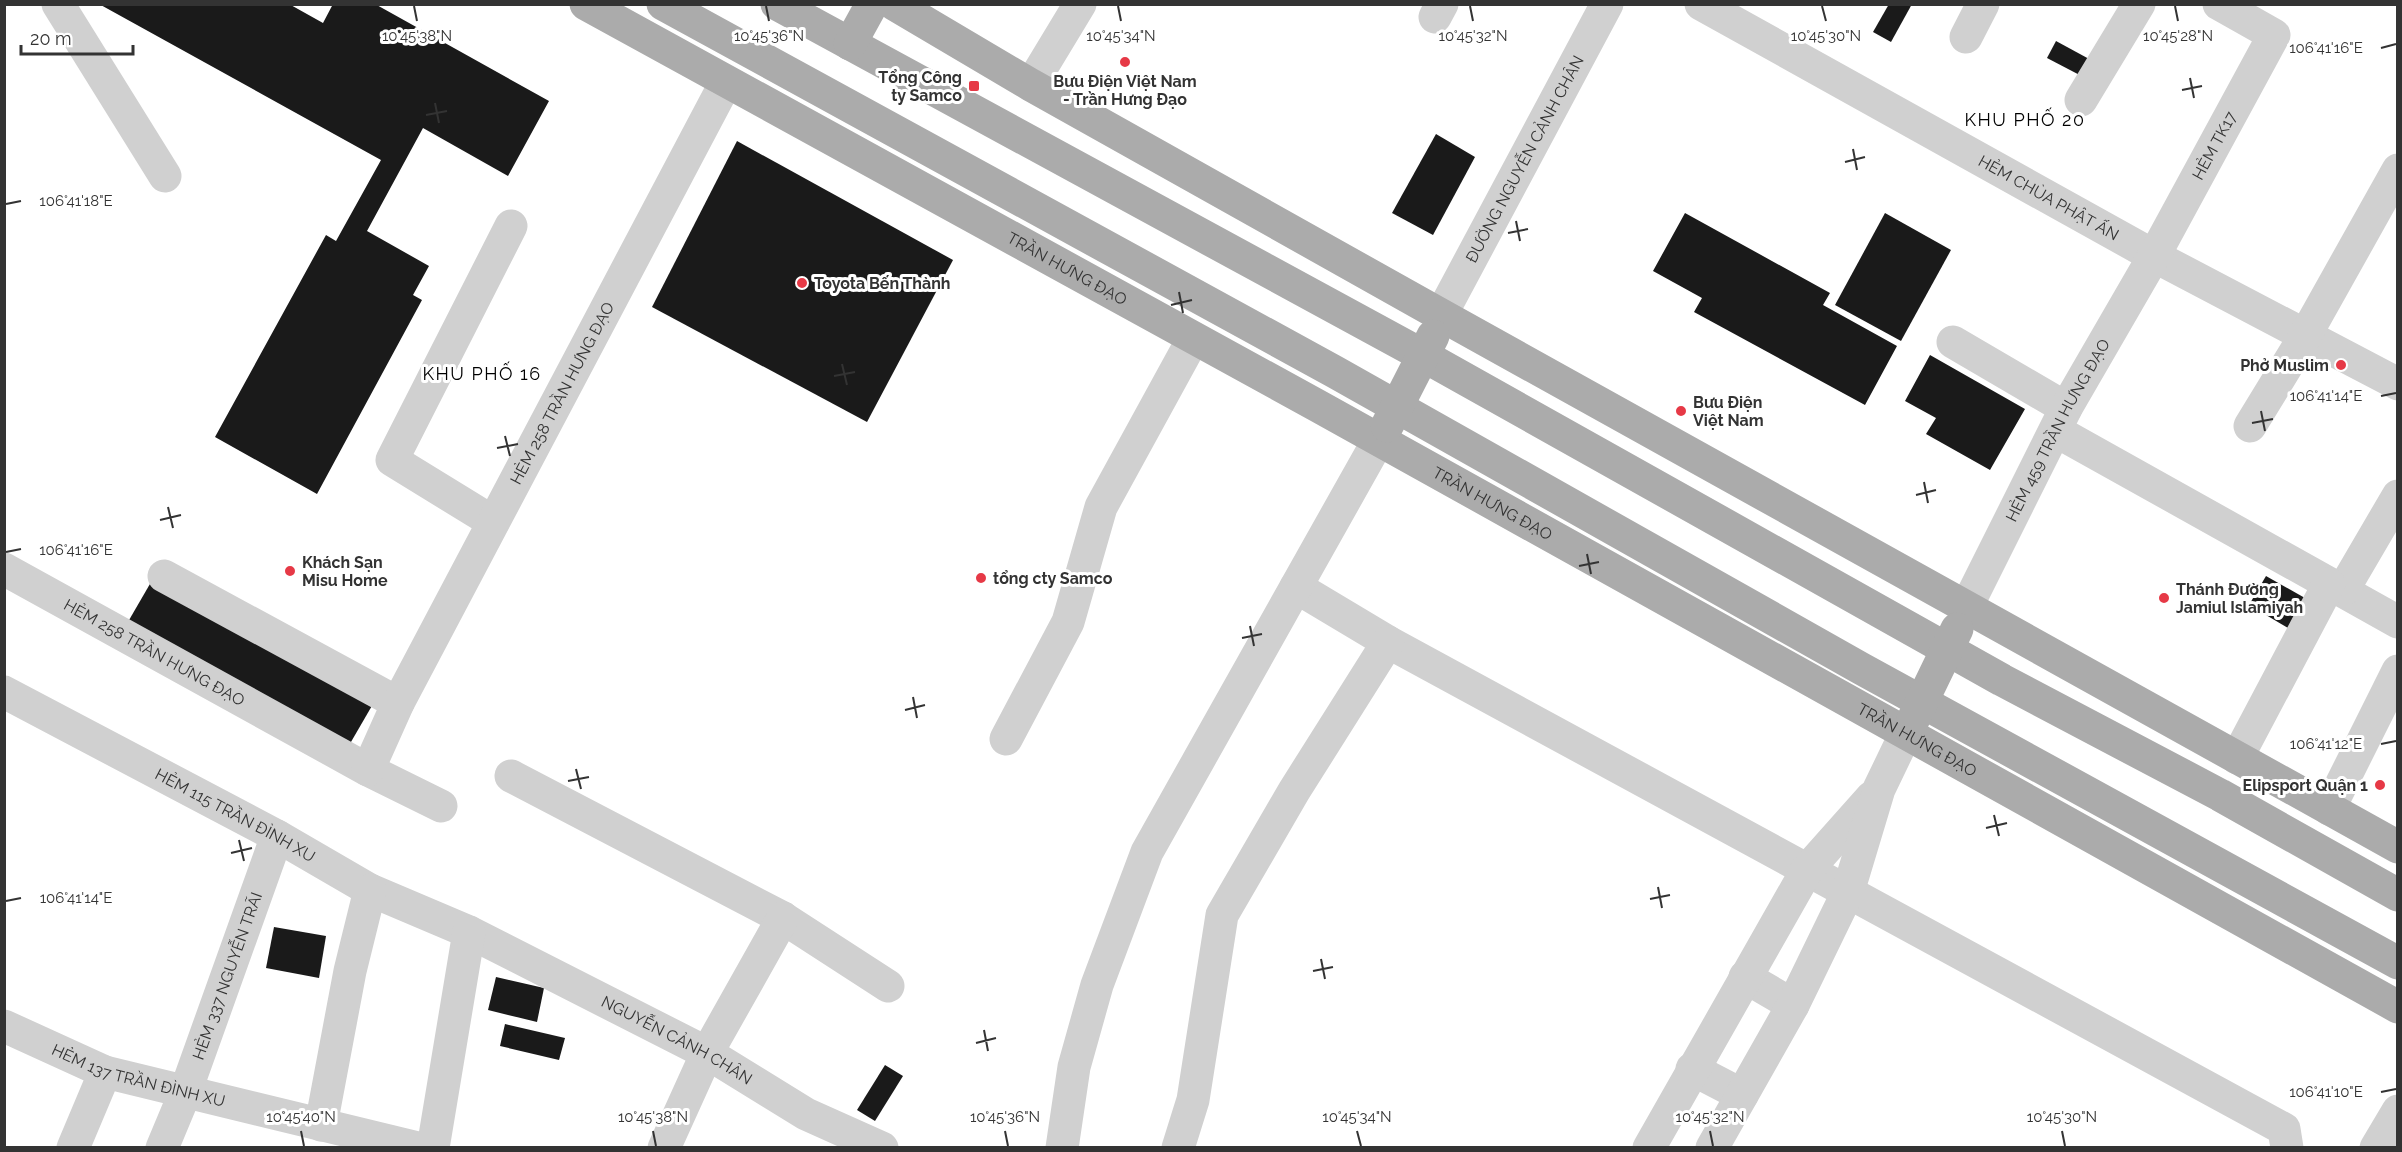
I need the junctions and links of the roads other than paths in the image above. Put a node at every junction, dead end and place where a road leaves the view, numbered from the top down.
1 (58, 4) edge
2 (586, 4) edge
3 (872, 4) edge
4 (894, 4) edge
5 (1080, 4) edge
6 (1608, 4) edge
7 (1701, 4) edge
8 (1983, 4) edge
9 (2139, 4) edge
10 (2219, 4) edge
11 (779, 5) edge
12 (672, 10) edge
13 (1966, 38) dead end
14 (850, 45) junction
15 (664, 48) junction
16 (742, 50) junction
17 (726, 82) junction
18 (1031, 84) junction
19 (821, 93) junction
20 (2081, 100) dead end
21 (805, 126) junction
22 (2397, 170) edge
23 (165, 176) dead end
24 (1028, 205) junction
25 (511, 226) dead end
26 (1011, 240) junction
27 (2154, 256) junction
28 (1210, 304) junction
29 (1442, 315) junction
30 (2305, 336) junction
31 (1193, 339) junction
32 (1953, 342) dead end
33 (1424, 356) junction
34 (2397, 384) edge
35 (1398, 407) junction
36 (2061, 419) junction
37 (2250, 426) dead end
38 (1655, 433) junction
39 (1378, 441) junction
40 (1636, 475) junction
41 (2397, 496) edge
42 (493, 522) junction
43 (1866, 551) junction
44 (1666, 558) junction
45 (4, 569) edge
46 (164, 576) dead end
47 (1296, 586) junction
48 (2336, 587) junction
49 (1648, 591) junction
50 (1845, 592) junction
51 (1966, 608) junction
52 (2397, 622) edge
53 (1388, 642) junction
54 (1822, 646) junction
55 (1947, 649) junction
56 (2397, 671) edge
57 (1808, 680) junction
58 (4, 692) edge
59 (1922, 702) junction
60 (398, 704) junction
61 (2147, 708) junction
62 (1905, 735) junction
63 (1006, 739) dead end
64 (2128, 747) junction
65 (2237, 758) junction
66 (368, 770) junction
67 (511, 776) dead end
68 (1879, 789) junction
69 (441, 806) dead end
70 (2329, 809) junction
71 (277, 836) junction
72 (2310, 845) junction
73 (2186, 846) junction
74 (2397, 847) edge
75 (1807, 870) junction
76 (2170, 881) junction
77 (370, 890) junction
78 (1848, 892) junction
79 (2397, 895) edge
80 (783, 918) junction
81 (469, 932) junction
82 (2397, 963) edge
83 (1745, 977) junction
84 (888, 986) dead end
85 (1793, 1005) junction
86 (2397, 1007) edge
87 (4, 1026) edge
88 (707, 1053) junction
89 (1692, 1069) junction
90 (105, 1072) junction
91 (185, 1093) junction
92 (1742, 1095) junction
93 (2397, 1111) edge
94 (321, 1125) junction
95 (73, 1148) edge
96 (162, 1148) edge
97 (418, 1148) edge
98 (433, 1148) edge
99 (664, 1148) edge
100 (882, 1148) edge
101 (1062, 1148) edge
102 (1178, 1148) edge
103 (1649, 1148) edge
104 (1712, 1148) edge
105 (2287, 1148) edge
106 (2376, 1148) edge

1 - 23 street
2 - 15 main road, TRẦN HƯNG ĐẠO
3 - 14 main road
4 - 18 main road
5 - 18 street
6 - 29 street, ĐƯỜNG NGUYỄN CẢNH CHÂN
7 - 27 street, HẺM CHÙA PHẬT ẤN
8 - 13 street
9 - 20 street
10 - 27 street, HẺM TK17
11 - 14 main road
12 - 15 main road
12 - 16 main road
14 - 33 main road
15 - 17 main road, TRẦN HƯNG ĐẠO
16 - 17 main road
16 - 19 main road
17 - 21 main road, TRẦN HƯNG ĐẠO
17 - 42 street, HẺM 258 TRẦN HƯNG ĐẠO
18 - 29 main road
19 - 21 main road
19 - 24 main road
21 - 26 main road, TRẦN HƯNG ĐẠO
22 - 30 street
24 - 26 main road
24 - 28 main road
25 - 42 street
26 - 31 main road, TRẦN HƯNG ĐẠO
27 - 30 street, HẺM CHÙA PHẬT ẤN
27 - 36 street, HẺM 459 TRẦN HƯNG ĐẠO
28 - 31 main road
28 - 35 main road
29 - 33 main road
29 - 38 main road
30 - 34 street, HẺM CHÙA PHẬT ẤN
30 - 37 street
31 - 39 main road, TRẦN HƯNG ĐẠO
31 - 63 street
32 - 36 street
33 - 35 main road
33 - 40 main road
35 - 39 main road
35 - 44 main road
36 - 48 street
36 - 51 street, HẺM 459 TRẦN HƯNG ĐẠO
38 - 40 main road
38 - 43 main road
39 - 47 street
39 - 49 main road, TRẦN HƯNG ĐẠO
40 - 50 main road
41 - 48 street
42 - 60 street, HẺM 258 TRẦN HƯNG ĐẠO
43 - 50 main road
43 - 51 main road
44 - 49 main road
44 - 54 main road
45 - 66 street, HẺM 258 TRẦN HƯNG ĐẠO
46 - 60 street
47 - 53 street
47 - 101 street
48 - 52 street
48 - 65 street
49 - 57 main road, TRẦN HƯNG ĐẠO
50 - 55 main road
51 - 55 main road
51 - 61 main road
53 - 75 street
53 - 102 street
54 - 57 main road
54 - 59 main road
55 - 59 main road
55 - 64 main road
56 - 70 street
57 - 62 main road, TRẦN HƯNG ĐẠO
58 - 71 street, HẺM 115 TRẦN ĐÌNH XU
59 - 62 main road
59 - 73 main road
60 - 66 street, HẺM 258 TRẦN HƯNG ĐẠO
61 - 64 main road
61 - 65 main road
62 - 68 street
62 - 76 main road, TRẦN HƯNG ĐẠO
64 - 72 main road
65 - 70 main road
66 - 69 street, HẺM 258 TRẦN HƯNG ĐẠO
67 - 80 street
68 - 75 street
68 - 78 street
70 - 72 main road
70 - 74 main road
71 - 77 street, HẺM 115 TRẦN ĐÌNH XU
71 - 91 street, HẺM 337 NGUYỄN TRÃI
72 - 79 main road
73 - 76 main road
73 - 82 main road
75 - 78 street
75 - 83 street
76 - 86 main road, TRẦN HƯNG ĐẠO
77 - 81 street, HẺM 115 TRẦN ĐÌNH XU
77 - 94 street
78 - 85 street
78 - 105 street
80 - 84 street
80 - 88 street
81 - 88 street, NGUYỄN CẢNH CHÂN
81 - 98 street
83 - 85 street
83 - 89 street
85 - 92 street
87 - 90 street, HẺM 137 TRẦN ÐÌNH XU
88 - 99 street
88 - 100 street, NGUYỄN CẢNH CHÂN
89 - 92 street
89 - 103 street
90 - 91 street, HẺM 137 TRẦN ÐÌNH XU
90 - 95 street
91 - 94 street, HẺM 137 TRẦN ÐÌNH XU
91 - 96 street, HẺM 337 NGUYỄN TRÃI
92 - 104 street
93 - 106 street
94 - 97 street, HẺM 137 TRẦN ÐÌNH XU

